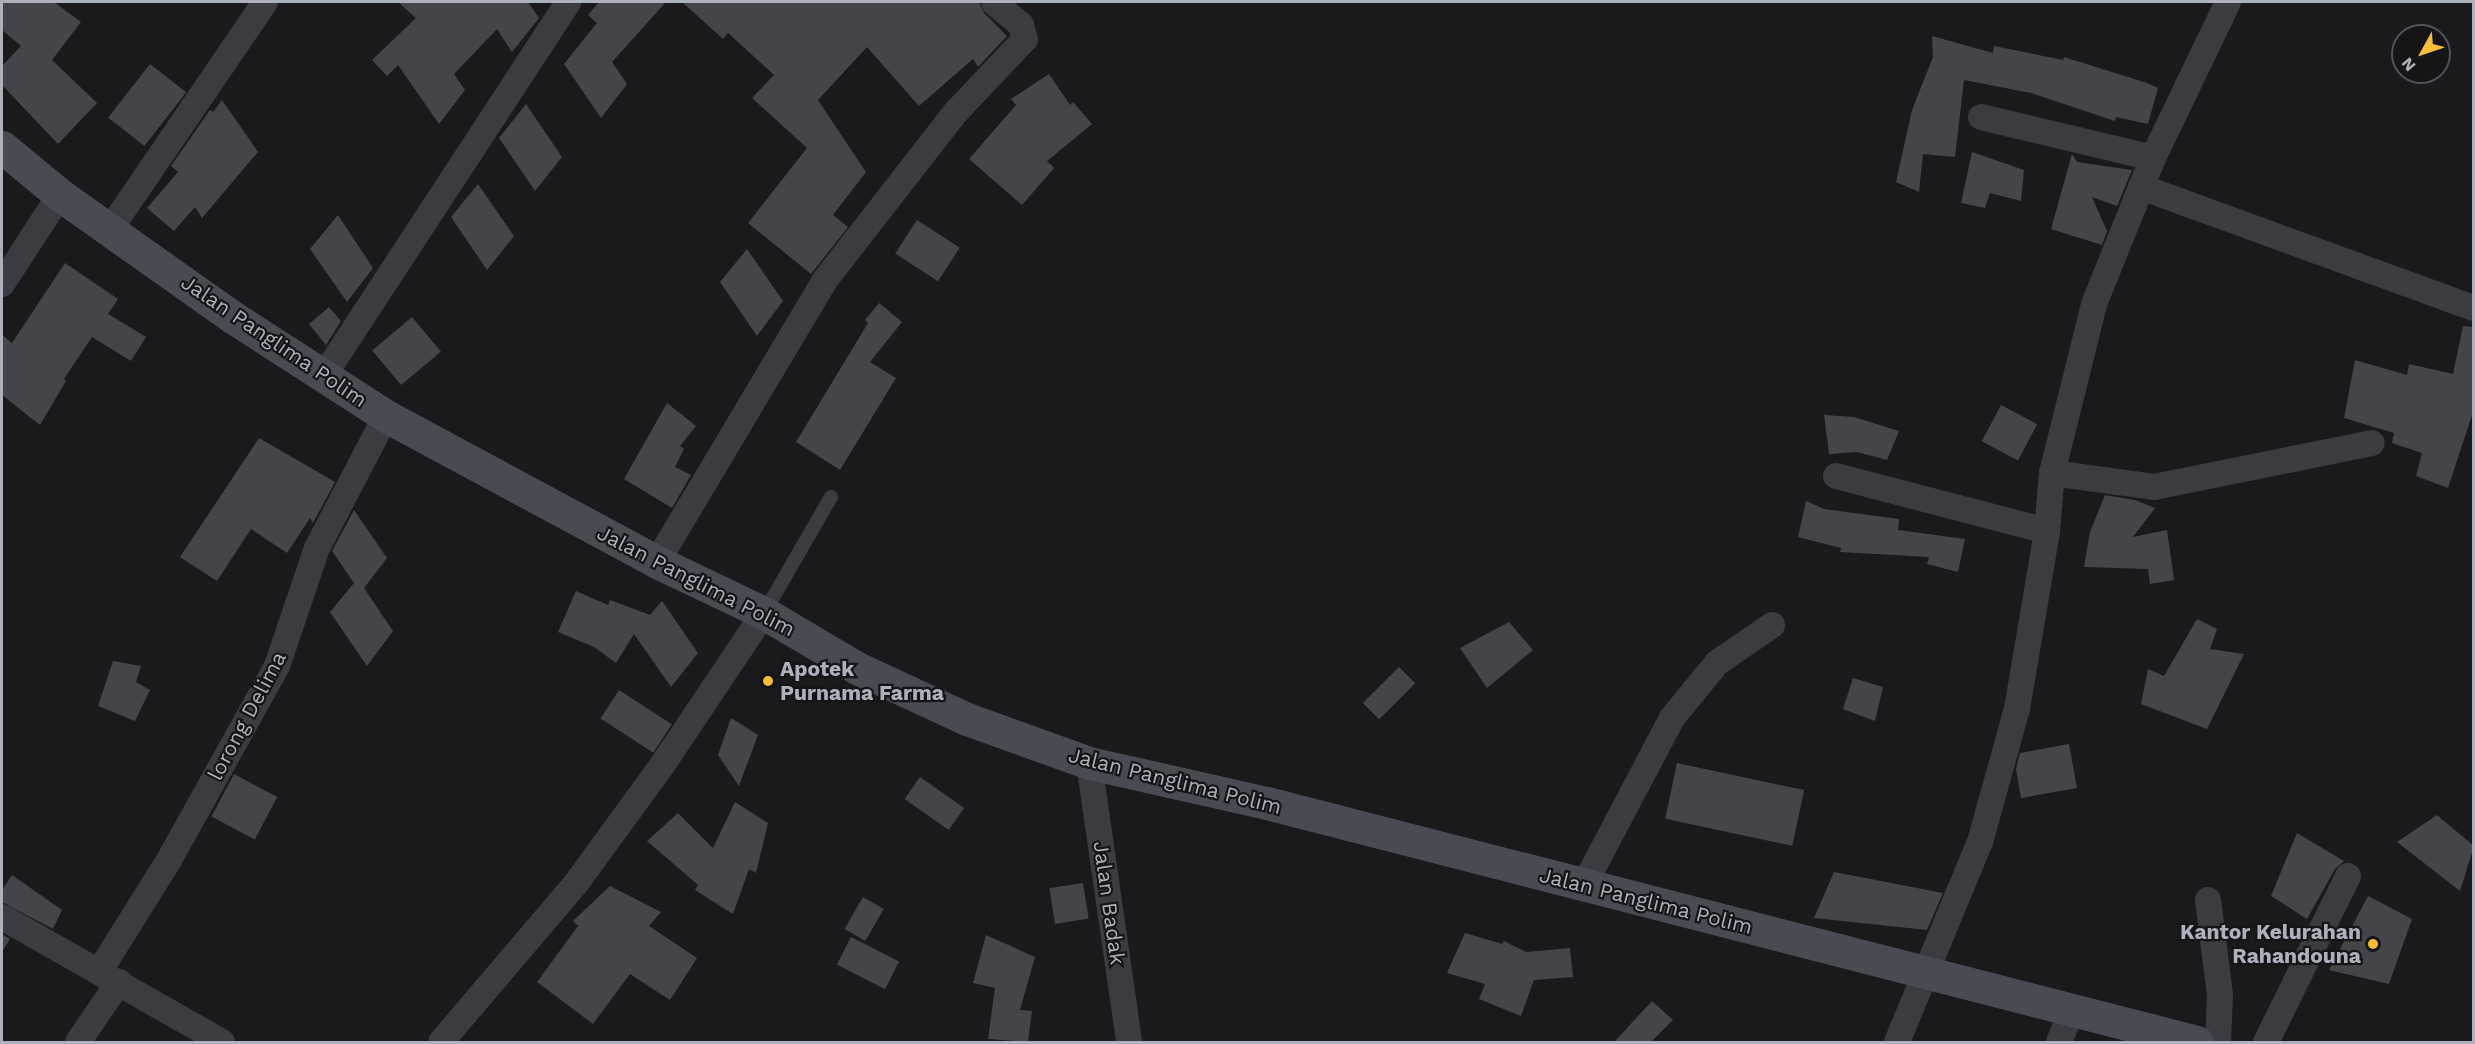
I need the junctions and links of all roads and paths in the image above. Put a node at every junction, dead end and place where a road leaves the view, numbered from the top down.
1 (265, 2) edge
2 (568, 2) edge
3 (994, 2) edge
4 (2228, 2) edge
5 (1981, 117) dead end
6 (2, 147) edge
7 (2153, 158) junction
8 (2141, 187) junction
9 (60, 195) junction
10 (111, 228) junction
11 (2, 284) edge
12 (2474, 308) edge
13 (323, 377) junction
14 (386, 416) junction
15 (2372, 443) dead end
16 (2052, 473) junction
17 (1836, 476) dead end
18 (831, 497) dead end
19 (2047, 531) junction
20 (657, 562) junction
21 (764, 613) junction
22 (1772, 625) dead end
23 (1089, 763) junction
24 (2348, 876) dead end
25 (1584, 885) junction
26 (2208, 900) dead end
27 (2, 918) edge
28 (1927, 974) junction
29 (109, 977) junction
30 (2072, 1009) junction
31 (78, 1042) edge
32 (222, 1042) edge
33 (441, 1042) edge
34 (1130, 1042) edge
35 (1897, 1042) edge
36 (2059, 1042) edge
37 (2197, 1042) edge
38 (2218, 1042) edge
39 (2266, 1042) edge

1 - 10 street
2 - 13 street
3 - 20 street
4 - 7 street
5 - 7 street
6 - 9 street, Jalan Panglima Polim
7 - 8 street
8 - 12 street
8 - 16 street
9 - 10 street, Jalan Panglima Polim
9 - 11 street
10 - 13 street, Jalan Panglima Polim
13 - 14 street, Jalan Panglima Polim
14 - 20 street, Jalan Panglima Polim
14 - 29 street, lorong Delima
15 - 16 street
16 - 19 street
17 - 19 street
18 - 21 lane
19 - 28 street
20 - 21 street, Jalan Panglima Polim
21 - 23 street, Jalan Panglima Polim
21 - 33 street
22 - 25 street
23 - 25 street, Jalan Panglima Polim
23 - 34 street, Jalan Badak
24 - 39 street
25 - 28 street, Jalan Panglima Polim
26 - 38 street
27 - 29 street
28 - 30 street, Jalan Panglima Polim
28 - 35 street
29 - 31 street, lorong Delima
29 - 32 street
30 - 36 street
30 - 37 street, Jalan Panglima Polim

